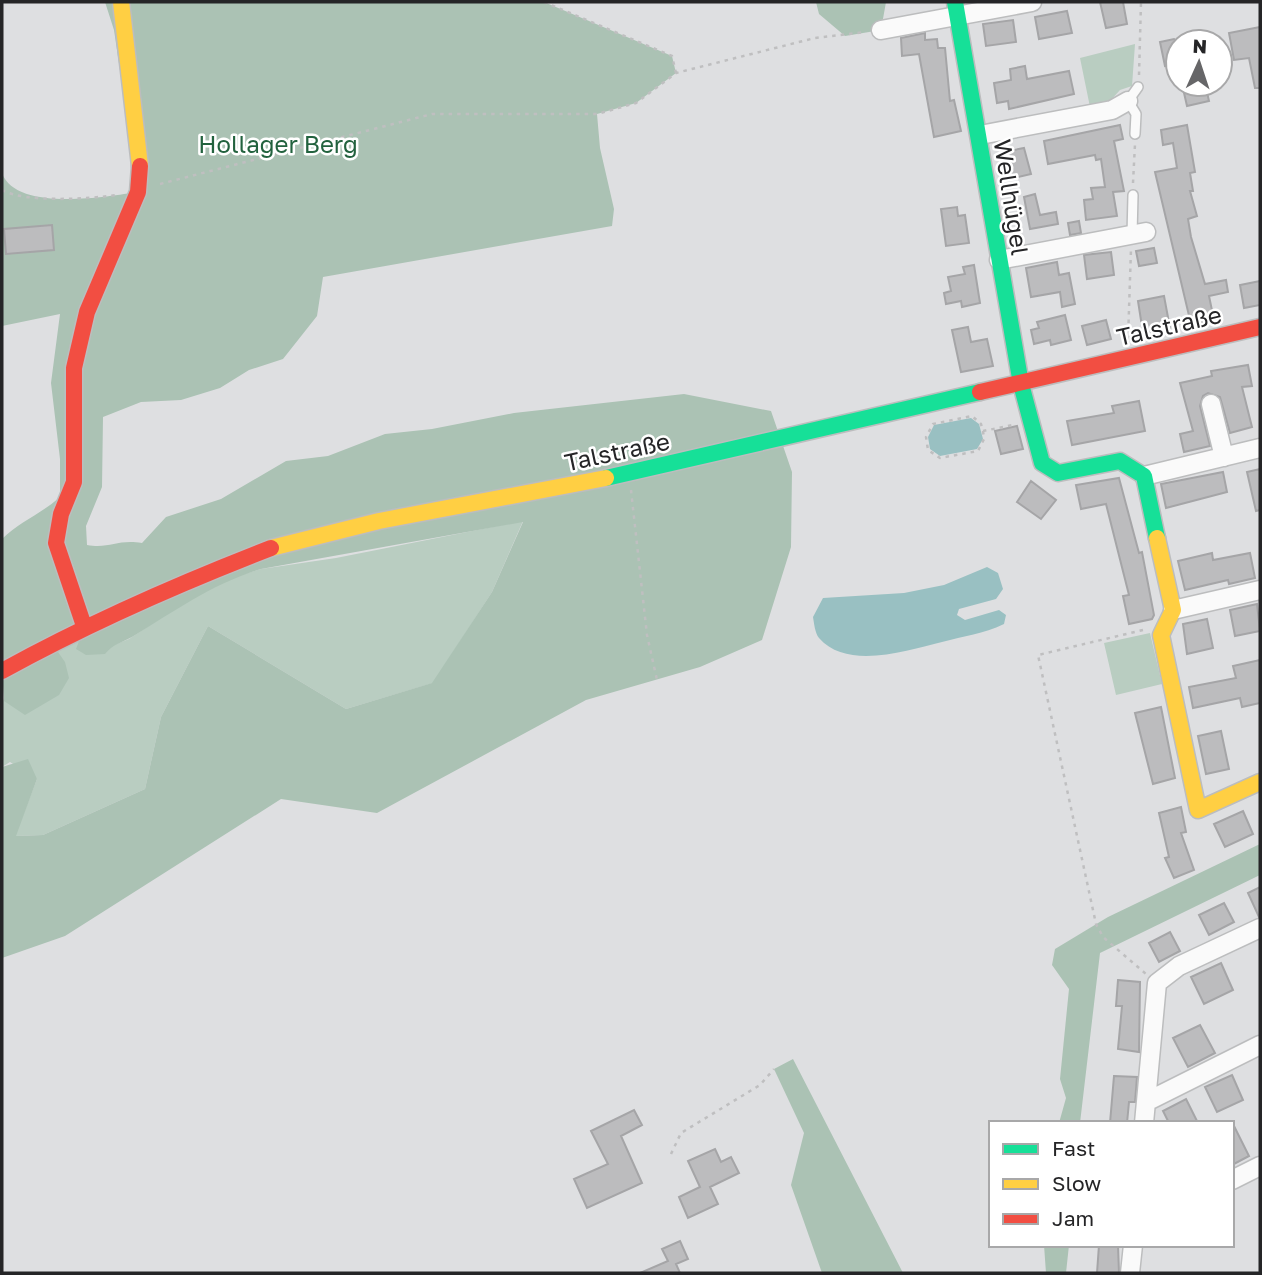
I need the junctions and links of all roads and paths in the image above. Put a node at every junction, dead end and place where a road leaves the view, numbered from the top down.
1 (121, 2) edge
2 (544, 2) edge
3 (1032, 2) edge
4 (1141, 2) edge
5 (956, 9) edge
6 (881, 30) joint
7 (676, 73) junction
8 (1133, 94) junction
9 (1135, 134) joint
10 (980, 135) junction
11 (2, 190) edge
12 (138, 192) junction
13 (1133, 195) joint
14 (1139, 233) junction
15 (999, 260) junction
16 (1260, 327) edge
17 (1132, 357) junction
18 (1021, 384) junction
19 (1211, 404) dead end
20 (1030, 422) junction
21 (983, 431) junction
22 (1260, 448) edge
23 (1224, 457) junction
24 (629, 473) junction
25 (1144, 475) junction
26 (1260, 590) edge
27 (1170, 617) junction
28 (84, 626) junction
29 (2, 671) edge
30 (657, 680) dead end
31 (1260, 782) edge
32 (1260, 928) edge
33 (1157, 983) junction
34 (1260, 1045) edge
35 (774, 1069) dead end
36 (1146, 1102) junction
37 (1144, 1121) edge
38 (671, 1154) dead end
39 (1260, 1166) edge
40 (1234, 1179) edge
41 (1133, 1247) edge
42 (1130, 1273) edge

1 - 12 street
2 - 7 path
3 - 5 street
4 - 8 path
5 - 6 street
5 - 10 street, Wellhügel
6 - 7 path
7 - 12 path
8 - 9 lane
8 - 10 street
9 - 13 path
10 - 15 street, Wellhügel
11 - 12 path
12 - 28 street
13 - 14 lane
14 - 15 street
14 - 17 path
15 - 18 street, Wellhügel
16 - 17 street, Talstraße
17 - 18 street, Talstraße
18 - 20 street, Wellhügel
18 - 24 street, Talstraße
19 - 23 street
20 - 21 path
20 - 25 street, Wellhügel
21 - 21 path
22 - 23 street
23 - 25 street
24 - 28 street, Talstraße
24 - 30 path
25 - 27 street
26 - 27 street
27 - 31 street
27 - 33 path
28 - 29 street, Talstraße
32 - 33 street
33 - 36 street
34 - 36 street
35 - 38 path
36 - 37 street
39 - 40 street
41 - 42 street

